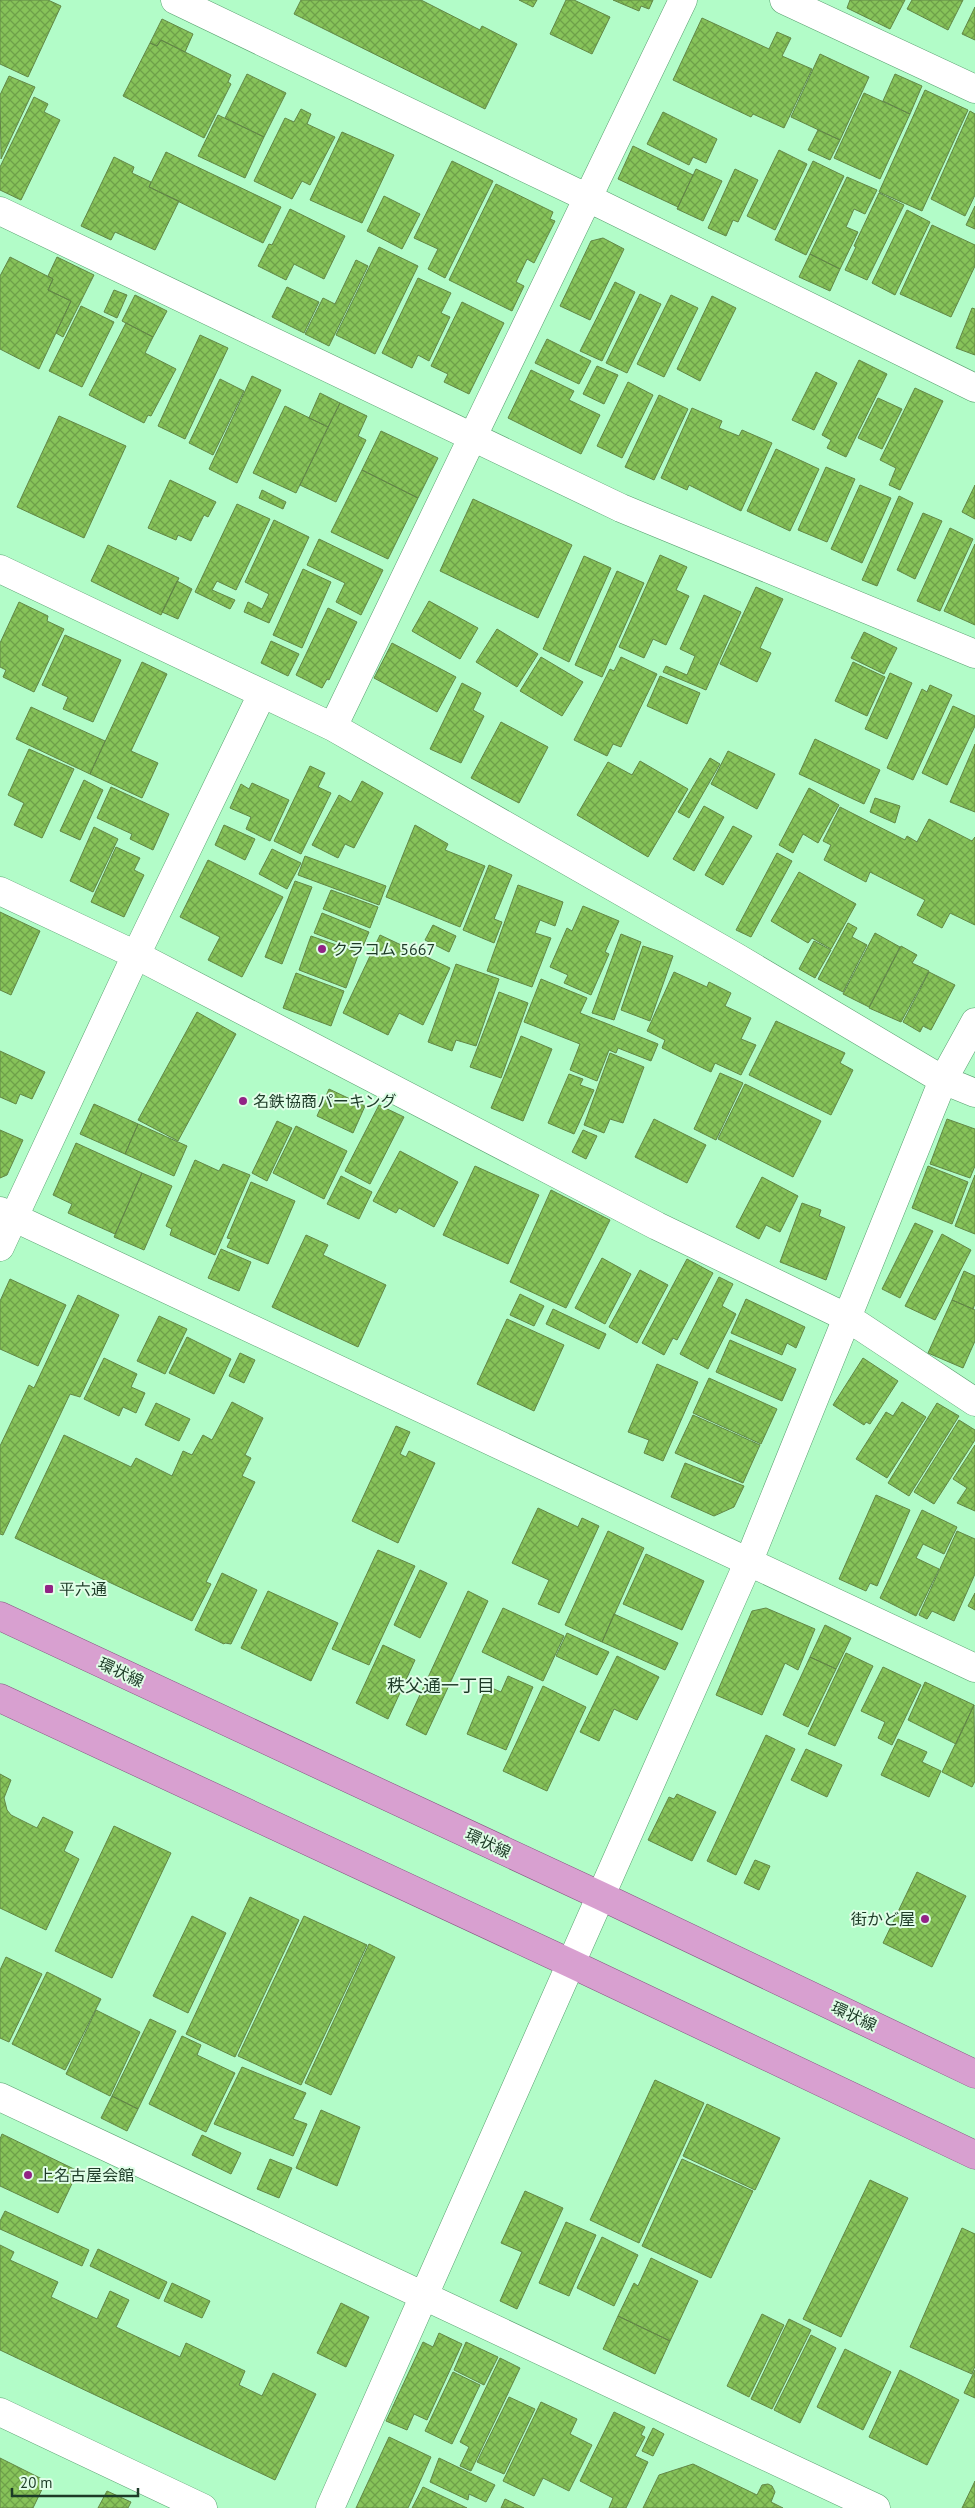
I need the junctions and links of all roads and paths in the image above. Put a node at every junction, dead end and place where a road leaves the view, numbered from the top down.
1 (175, 0) edge
2 (683, 0) edge
3 (784, 0) edge
4 (975, 89) edge
5 (586, 197) junction
6 (0, 211) edge
7 (975, 388) edge
8 (473, 438) junction
9 (0, 569) edge
10 (975, 654) edge
11 (262, 694) junction
12 (332, 727) junction
13 (0, 891) edge
14 (136, 955) junction
15 (975, 1022) edge
16 (943, 1080) junction
17 (975, 1093) edge
18 (7, 1214) edge
19 (0, 1247) edge
20 (848, 1318) junction
21 (975, 1402) edge
22 (748, 1563) junction
23 (0, 1616) edge
24 (975, 1668) edge
25 (0, 1698) edge
26 (601, 1896) junction
27 (572, 1964) junction
28 (975, 2074) edge
29 (0, 2096) edge
30 (975, 2156) edge
31 (423, 2296) junction
32 (0, 2412) edge
33 (203, 2508) edge
34 (330, 2508) edge
35 (876, 2508) edge

1 - 5 street
2 - 5 street
3 - 4 street
5 - 7 street
5 - 8 street
6 - 8 street
8 - 10 street
8 - 12 street
9 - 11 street
11 - 12 street
11 - 14 street
12 - 16 street
13 - 14 street
14 - 18 street
14 - 20 street
15 - 16 street
16 - 17 street
16 - 20 street
18 - 19 street
18 - 22 street
20 - 21 street
20 - 22 street
22 - 24 street
22 - 26 street
23 - 26 main road, 環状線
25 - 27 main road
26 - 27 street
26 - 28 main road, 環状線
27 - 30 main road
27 - 31 street
29 - 31 street
31 - 34 street
31 - 35 street
32 - 33 street

